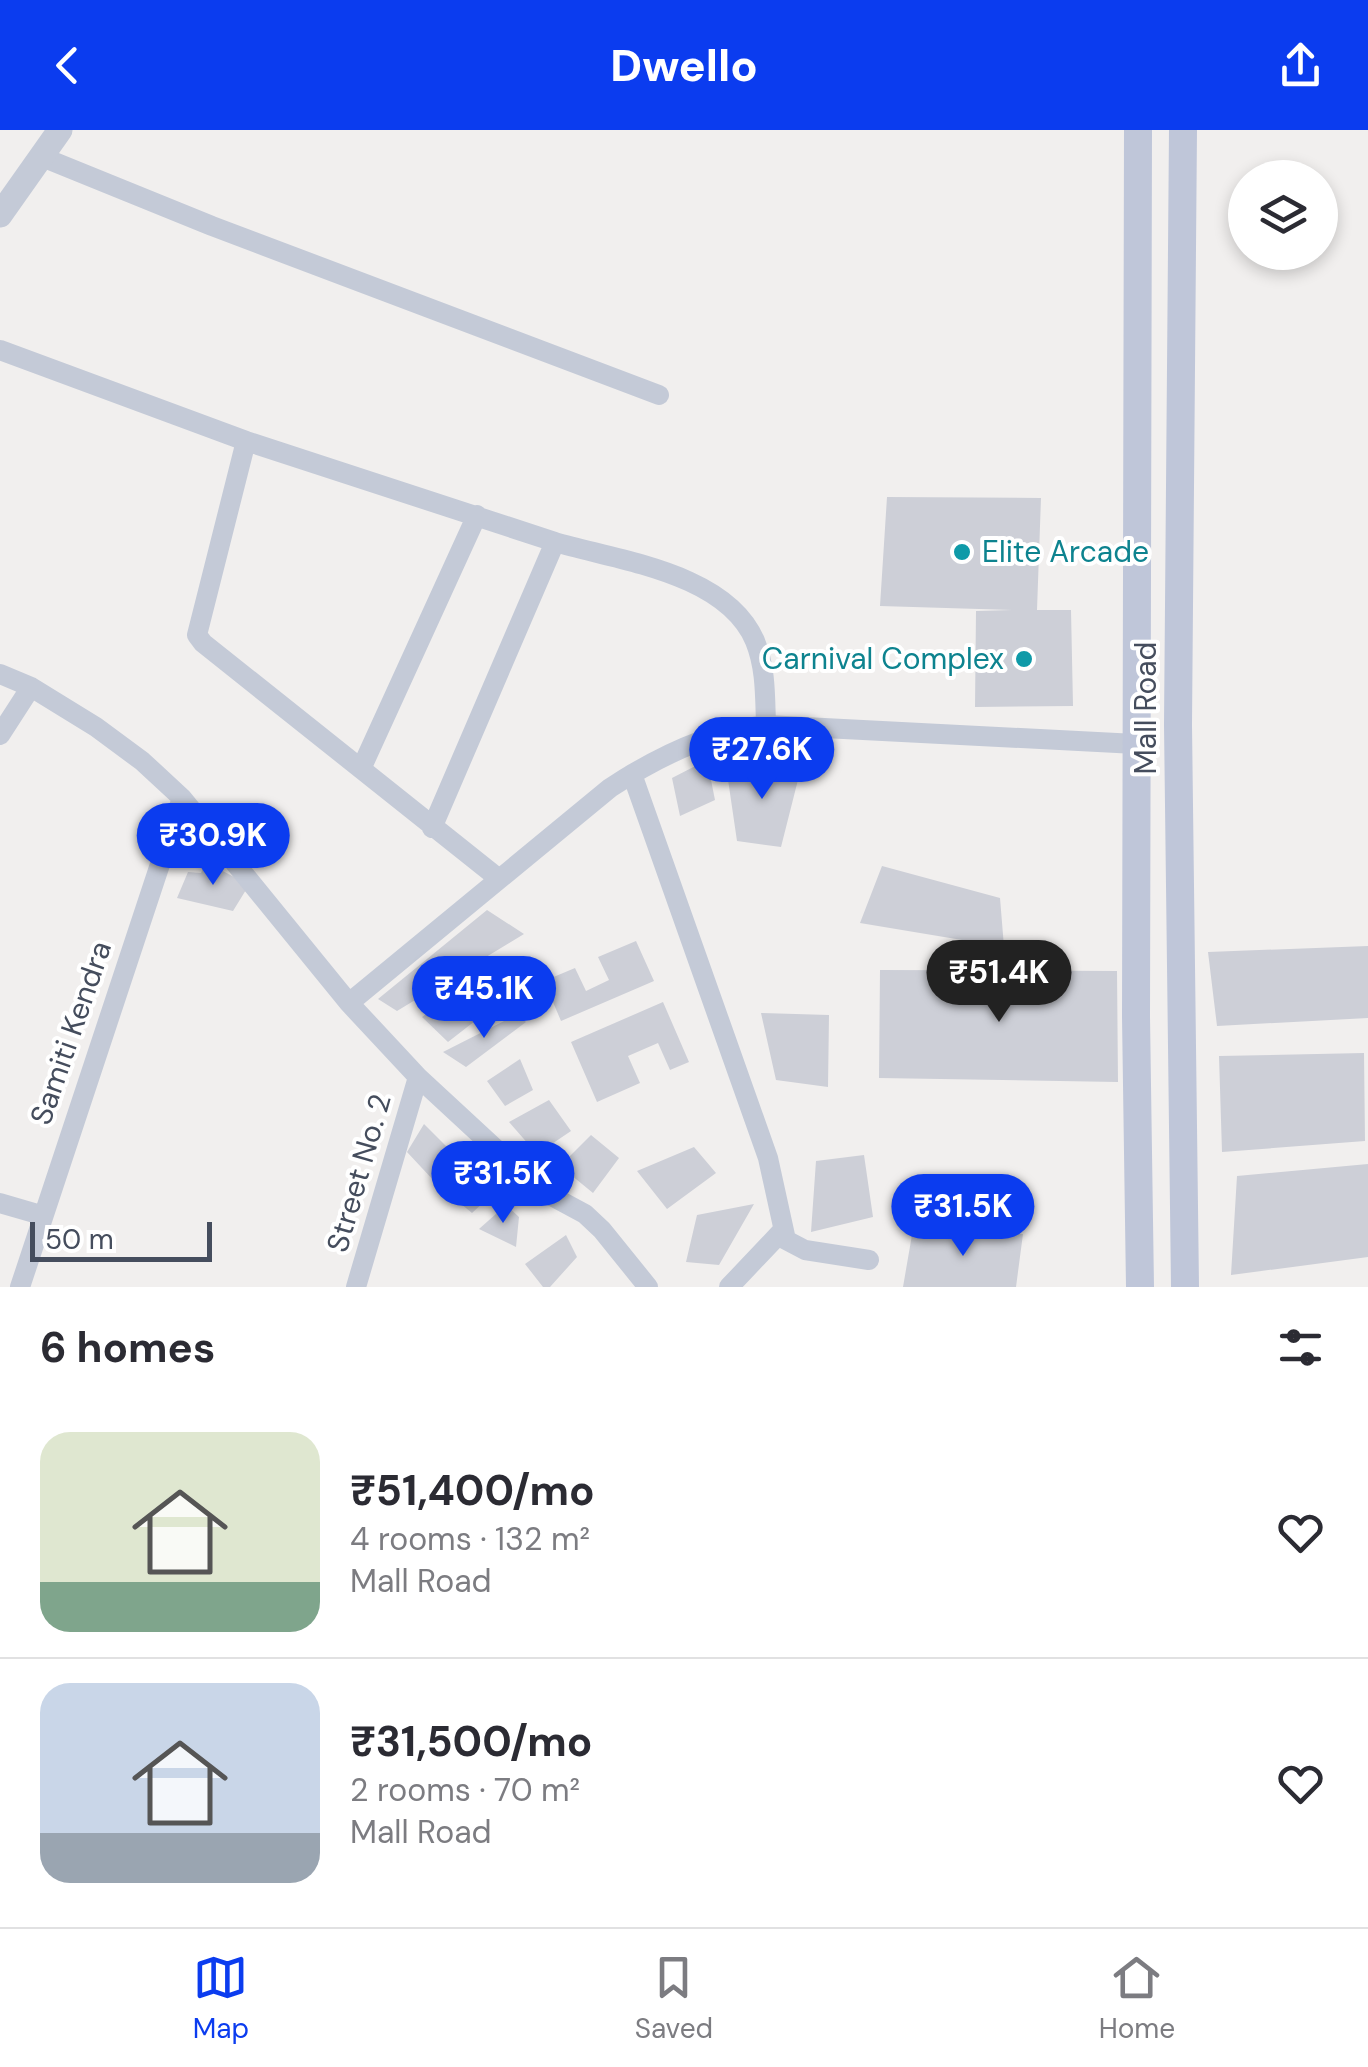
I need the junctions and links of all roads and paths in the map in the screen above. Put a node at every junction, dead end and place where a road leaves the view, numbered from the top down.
1 (60, 130) edge
2 (1138, 130) edge
3 (1182, 130) edge
4 (42, 157) junction
5 (0, 215) edge
6 (0, 350) edge
7 (659, 394) dead end
8 (246, 441) junction
9 (476, 515) junction
10 (555, 542) junction
11 (0, 674) edge
12 (31, 687) junction
13 (766, 725) junction
14 (0, 736) edge
15 (1136, 744) junction
16 (361, 769) junction
17 (632, 774) junction
18 (182, 798) junction
19 (432, 828) junction
20 (498, 878) junction
21 (349, 1003) junction
22 (418, 1077) junction
23 (0, 1203) edge
24 (41, 1216) junction
25 (783, 1230) junction
26 (869, 1260) dead end
27 (20, 1287) edge
28 (356, 1287) edge
29 (648, 1287) edge
30 (729, 1287) edge
31 (1140, 1287) edge
32 (1186, 1287) edge

1 - 4 street
2 - 15 main road, Mall Road
3 - 32 main road, Mall Road
4 - 5 street
4 - 7 street
6 - 8 street
8 - 9 street
8 - 16 street
9 - 10 street
9 - 16 street
10 - 13 street
10 - 19 street
11 - 12 street
12 - 14 street
12 - 18 street
13 - 15 street
13 - 17 street
15 - 31 main road, Mall Road
16 - 19 street
17 - 20 street
17 - 25 street
18 - 21 street
18 - 24 street, Samiti Kendra
19 - 20 street
20 - 21 street
21 - 22 street
22 - 28 street, Street No. 2
22 - 29 street
23 - 24 street
24 - 27 street, Samiti Kendra
25 - 26 street
25 - 30 street

